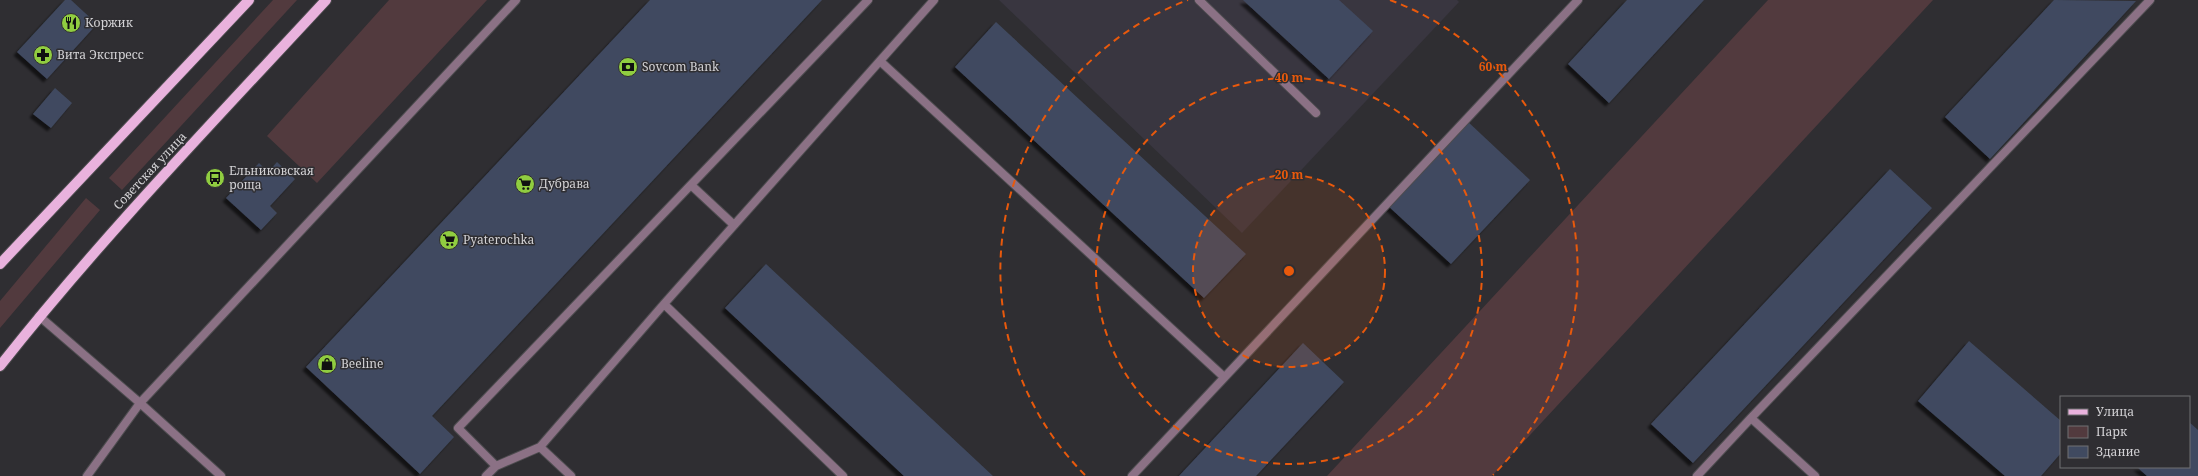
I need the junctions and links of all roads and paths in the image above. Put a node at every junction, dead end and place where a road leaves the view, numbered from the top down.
1 (249, 0) edge
2 (326, 0) edge
3 (516, 0) edge
4 (868, 0) edge
5 (934, 0) edge
6 (1199, 0) edge
7 (1578, 0) edge
8 (2150, 0) edge
9 (880, 60) junction
10 (1316, 112) dead end
11 (691, 185) junction
12 (734, 225) junction
13 (0, 264) edge
14 (664, 304) junction
15 (39, 316) junction
16 (0, 366) edge
17 (1224, 378) junction
18 (140, 403) junction
19 (1750, 418) junction
20 (540, 447) junction
21 (496, 466) junction
22 (87, 476) edge
23 (221, 476) edge
24 (486, 476) edge
25 (571, 476) edge
26 (843, 476) edge
27 (1132, 476) edge
28 (1697, 476) edge
29 (1815, 476) edge

1 - 13 main road
2 - 15 main road, Советская улица
3 - 18 street
4 - 11 street
5 - 9 street
6 - 10 street
7 - 17 street
8 - 19 street
9 - 12 street
9 - 17 street
11 - 12 street
11 - 21 street
12 - 14 street
14 - 20 street
14 - 26 street
15 - 16 main road, Советская улица
15 - 18 street
17 - 27 street
18 - 22 street
18 - 23 street
19 - 28 street
19 - 29 street
20 - 21 street
20 - 25 street
21 - 24 street

